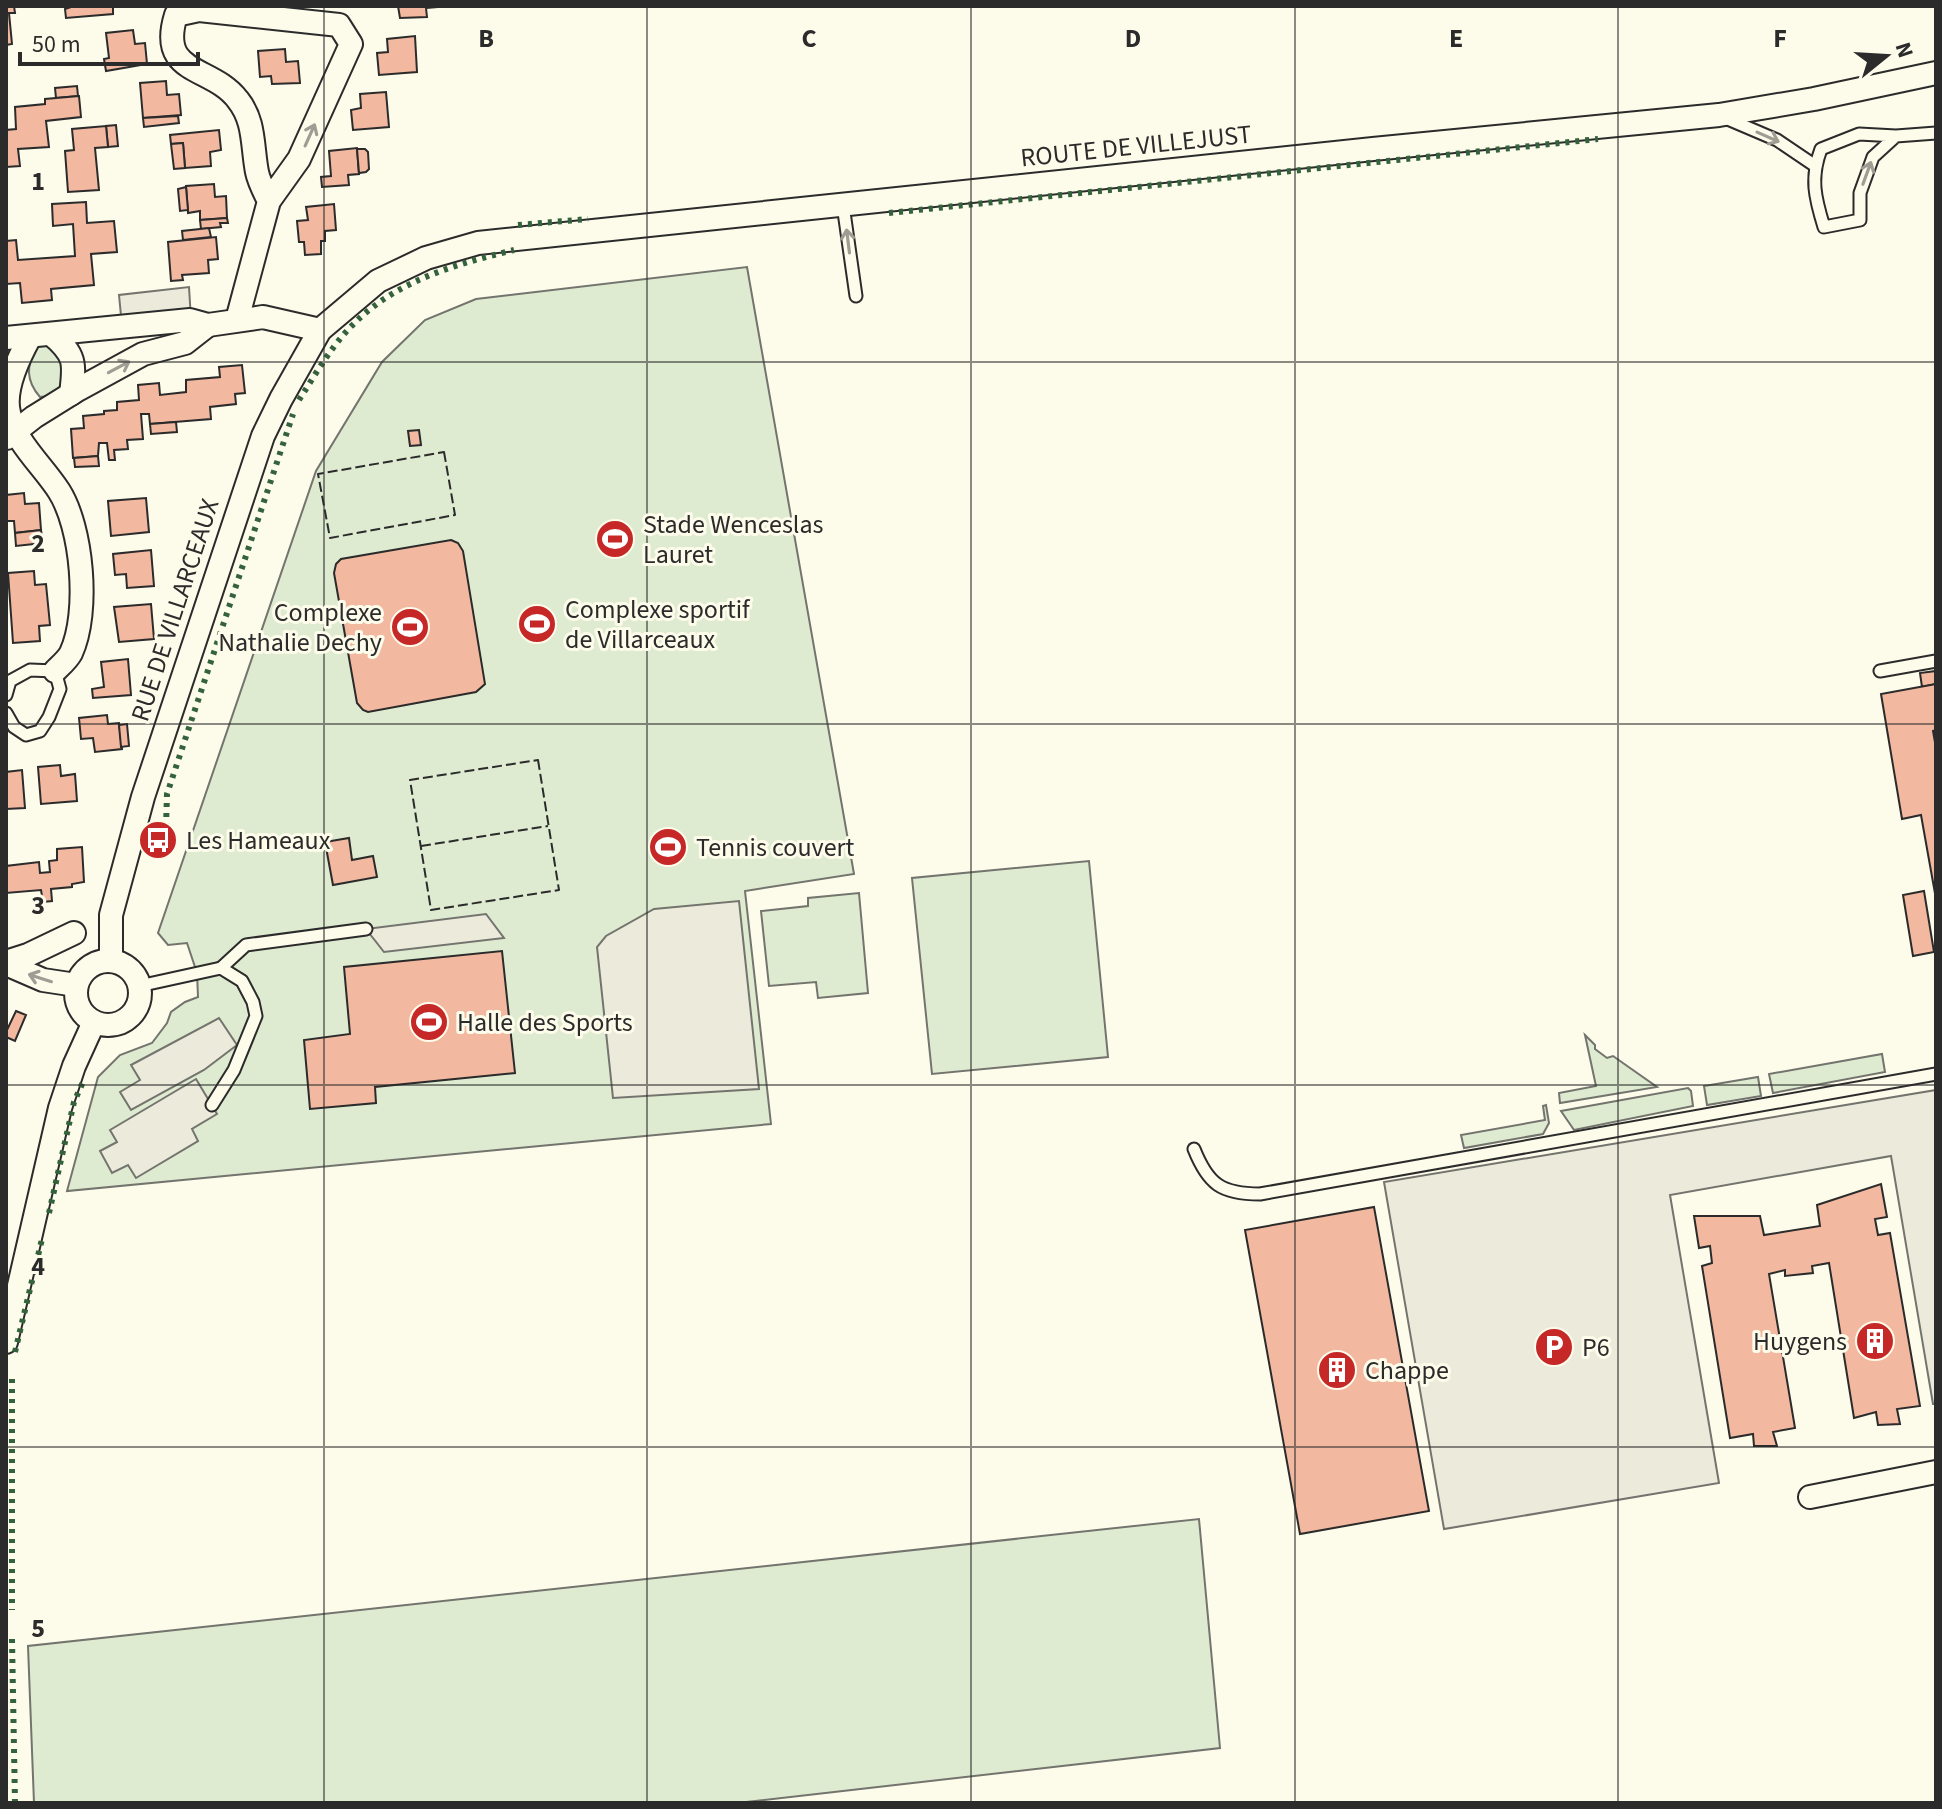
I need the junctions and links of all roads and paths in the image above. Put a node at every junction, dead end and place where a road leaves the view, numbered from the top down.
1 (1936, 73) edge
2 (1719, 115) junction
3 (1936, 133) edge
4 (1896, 136) junction
5 (1814, 165) junction
6 (269, 201) junction
7 (843, 205) junction
8 (856, 296) dead end
9 (353, 302) joint
10 (237, 320) junction
11 (208, 325) junction
12 (320, 330) junction
13 (27, 341) edge
14 (62, 400) junction
15 (11, 434) edge
16 (1936, 661) edge
17 (55, 671) junction
18 (1880, 671) dead end
19 (6, 695) edge
20 (6, 713) edge
21 (366, 929) dead end
22 (74, 933) dead end
23 (111, 961) junction
24 (6, 963) edge
25 (221, 968) junction
26 (76, 985) junction
27 (139, 986) junction
28 (94, 1022) junction
29 (1936, 1074) edge
30 (212, 1105) dead end
31 (1194, 1149) dead end
32 (6, 1342) edge
33 (1936, 1472) edge
34 (1810, 1497) dead end

1 - 2 street, ROUTE DE VILLEJUST
2 -> 5 lane
2 - 7 street, ROUTE DE VILLEJUST
3 - 4 lane
4 - 5 lane
5 -> 4 lane
6 -> 6 street
6 - 10 street
8 -> 7 lane
7 - 9 street, ROUTE DE VILLEJUST
9 - 12 street, RUE DE VILLARCEAUX
10 - 11 street
10 - 12 street
11 - 13 street
14 -> 11 street
12 - 23 street, RUE DE VILLARCEAUX
13 - 14 street
13 - 14 street
13 - 15 street
14 - 15 street
15 - 17 street
16 - 18 lane
17 - 19 lane
17 - 20 lane
21 - 25 lane
22 - 24 street
23 - 26 street
23 - 27 street
26 -> 24 street
25 - 27 lane
25 - 30 lane
26 - 28 street
27 - 28 street
28 - 32 street
29 - 31 lane
33 - 34 street

